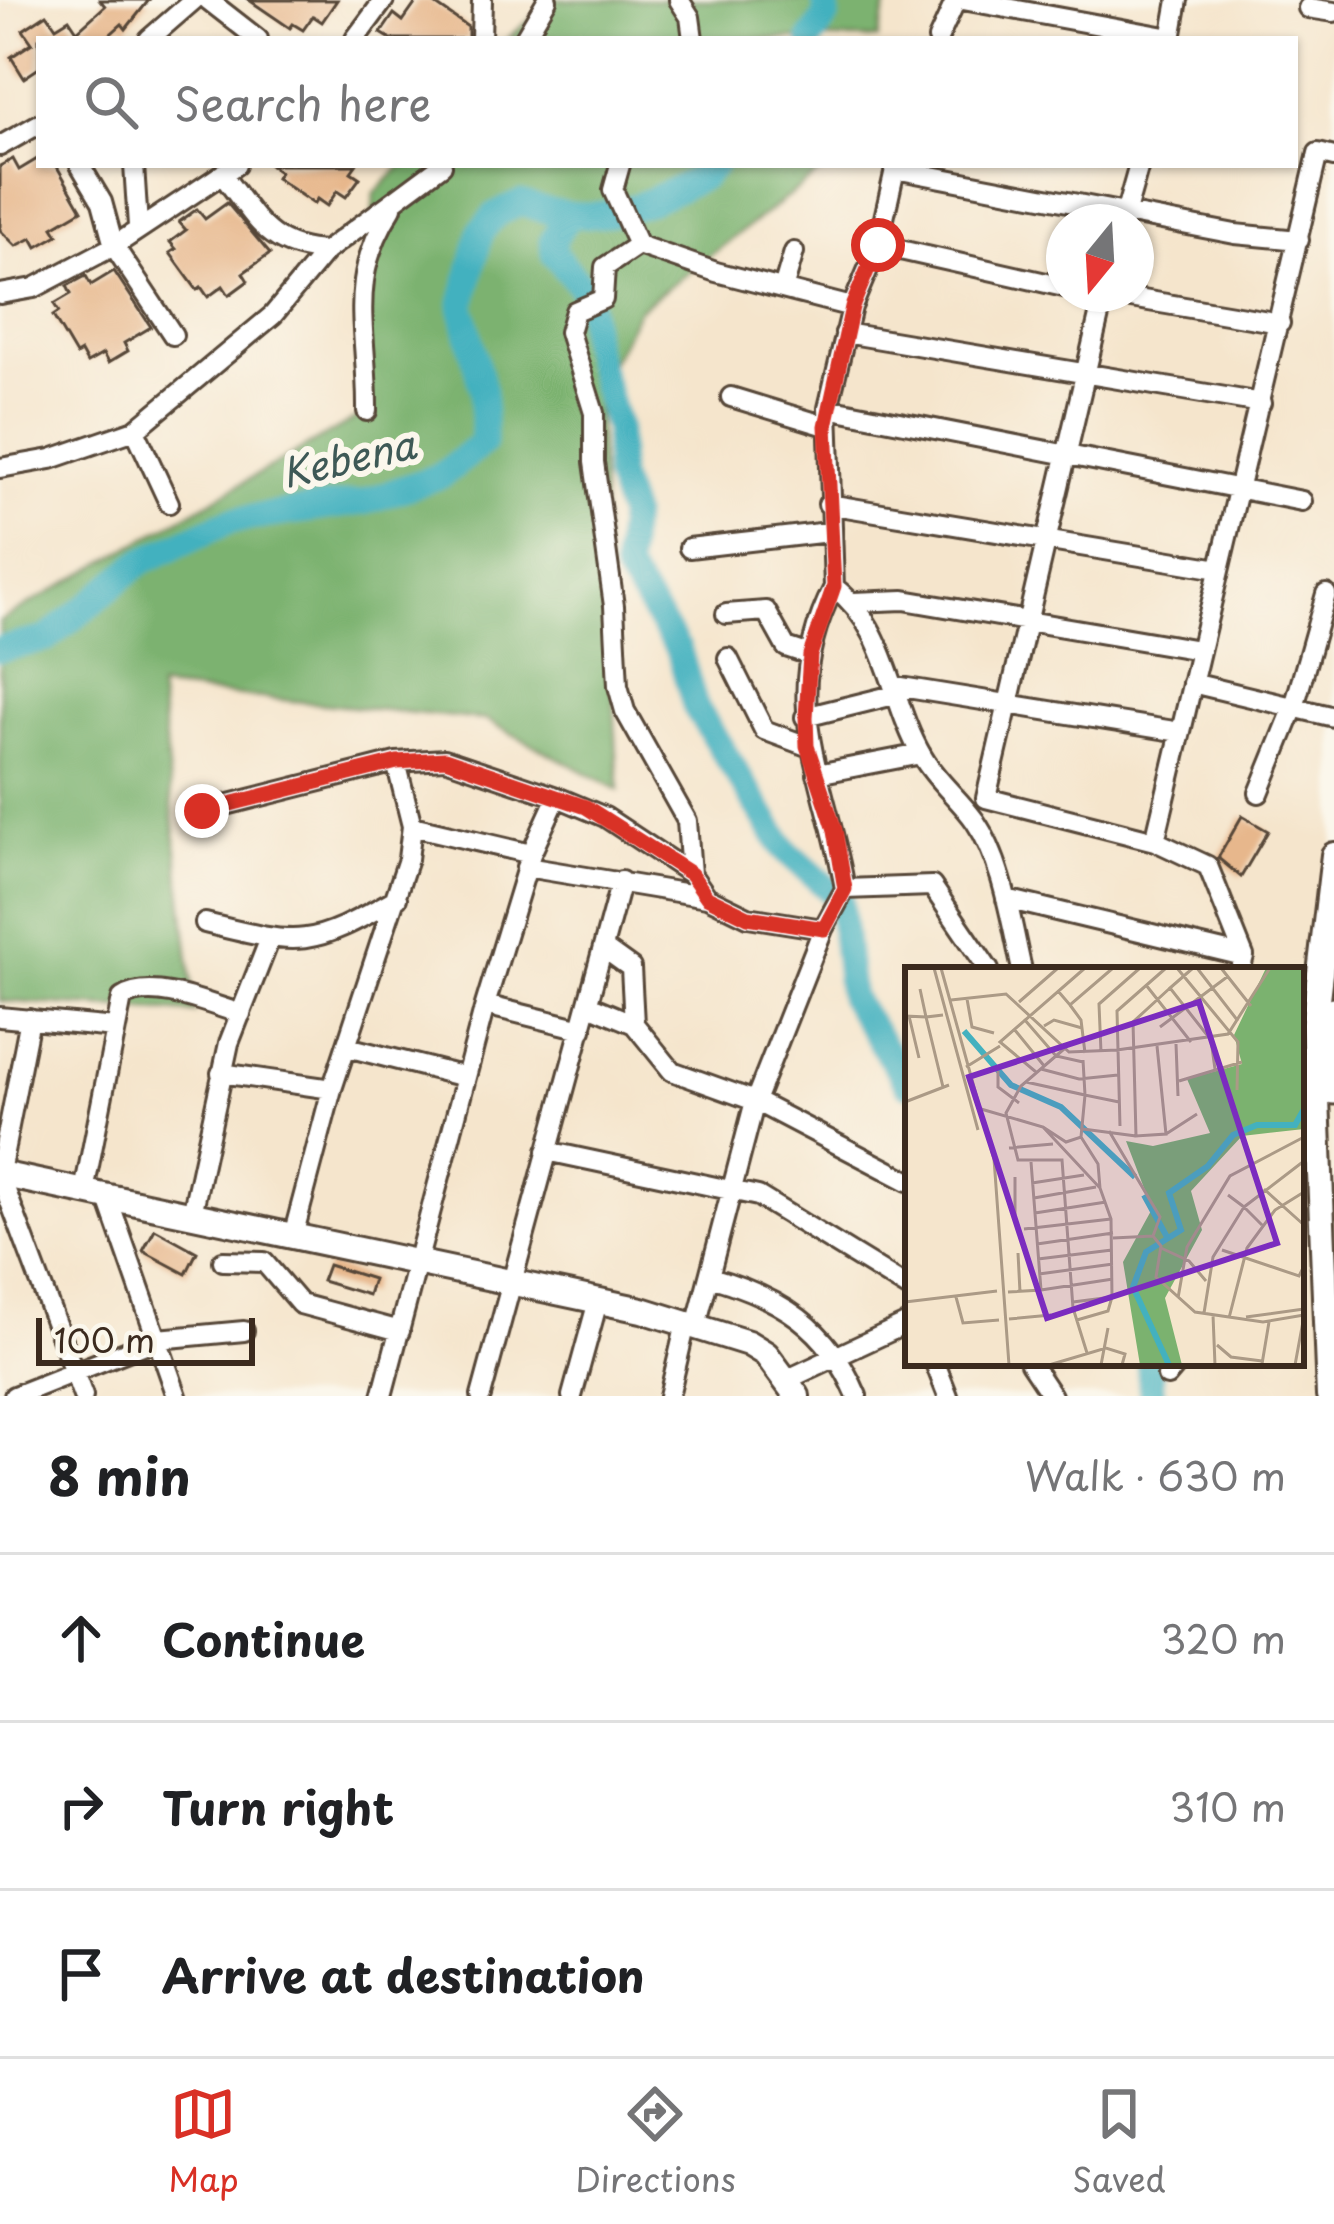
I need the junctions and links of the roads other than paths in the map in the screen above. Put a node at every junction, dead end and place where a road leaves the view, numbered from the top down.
1 (194, 0) edge
2 (208, 0) edge
3 (384, 0) edge
4 (482, 0) edge
5 (547, 0) edge
6 (679, 0) edge
7 (959, 0) edge
8 (1178, 0) edge
9 (1308, 8) dead end
10 (1334, 12) edge
11 (152, 36) edge
12 (254, 36) edge
13 (357, 36) edge
14 (482, 36) edge
15 (526, 36) edge
16 (692, 36) edge
17 (940, 36) edge
18 (1155, 36) edge
19 (1172, 36) edge
20 (36, 126) edge
21 (0, 146) edge
22 (1326, 155) edge
23 (82, 168) edge
24 (134, 168) edge
25 (438, 168) edge
26 (617, 168) edge
27 (896, 168) edge
28 (900, 168) edge
29 (1138, 168) edge
30 (230, 171) edge
31 (394, 204) junction
32 (1061, 204) edge
33 (1128, 204) edge
34 (1154, 222) edge
35 (138, 226) junction
36 (635, 236) junction
37 (1299, 240) junction
38 (878, 245) junction
39 (114, 246) junction
40 (326, 250) junction
41 (794, 252) dead end
42 (1046, 282) edge
43 (783, 289) junction
44 (0, 294) edge
45 (1154, 302) edge
46 (852, 307) junction
47 (1101, 312) edge
48 (1280, 323) junction
49 (845, 333) junction
50 (173, 335) dead end
51 (1085, 377) junction
52 (731, 397) dead end
53 (1262, 403) junction
54 (367, 410) dead end
55 (827, 417) junction
56 (135, 430) junction
57 (1068, 459) junction
58 (0, 468) edge
59 (1240, 487) junction
60 (1302, 501) dead end
61 (169, 503) dead end
62 (828, 504) junction
63 (829, 532) junction
64 (1049, 538) junction
65 (688, 548) dead end
66 (1220, 569) junction
67 (834, 586) junction
68 (1326, 594) dead end
69 (854, 602) junction
70 (726, 614) dead end
71 (1029, 622) junction
72 (1199, 650) junction
73 (810, 655) junction
74 (728, 658) dead end
75 (1192, 683) junction
76 (896, 690) junction
77 (1010, 703) junction
78 (1294, 707) junction
79 (806, 717) junction
80 (1334, 717) edge
81 (1180, 732) junction
82 (807, 746) junction
83 (921, 754) junction
84 (397, 762) junction
85 (817, 774) junction
86 (1259, 793) dead end
87 (557, 797) junction
88 (986, 798) junction
89 (202, 811) dead end
90 (976, 822) junction
91 (412, 826) junction
92 (1155, 841) junction
93 (1334, 855) edge
94 (528, 861) junction
95 (691, 874) junction
96 (621, 881) junction
97 (707, 897) junction
98 (840, 897) junction
99 (398, 898) junction
100 (1006, 899) junction
101 (205, 922) dead end
102 (824, 929) junction
103 (269, 941) junction
104 (606, 950) junction
105 (1242, 963) edge
106 (987, 967) edge
107 (1021, 967) edge
108 (485, 1005) junction
109 (591, 1006) junction
110 (241, 1014) junction
111 (1334, 1014) edge
112 (0, 1017) edge
113 (30, 1019) junction
114 (634, 1024) junction
115 (115, 1028) junction
116 (582, 1029) junction
117 (347, 1047) junction
118 (221, 1073) junction
119 (465, 1077) junction
120 (1334, 1087) edge
121 (332, 1089) junction
122 (755, 1101) junction
123 (547, 1151) junction
124 (0, 1173) edge
125 (905, 1179) edge
126 (732, 1187) junction
127 (95, 1194) junction
128 (1311, 1202) edge
129 (192, 1214) junction
130 (292, 1236) junction
131 (224, 1261) dead end
132 (417, 1263) junction
133 (710, 1277) junction
134 (513, 1282) junction
135 (905, 1286) edge
136 (598, 1301) junction
137 (691, 1324) junction
138 (905, 1326) edge
139 (244, 1331) dead end
140 (400, 1331) junction
141 (158, 1339) junction
142 (841, 1358) junction
143 (936, 1366) edge
144 (1032, 1366) edge
145 (74, 1370) junction
146 (792, 1388) edge
147 (14, 1396) edge
148 (83, 1396) edge
149 (177, 1396) edge
150 (382, 1396) edge
151 (481, 1396) edge
152 (572, 1396) edge
153 (668, 1396) edge
154 (857, 1396) edge
155 (948, 1396) edge
156 (1052, 1396) edge
157 (1329, 1396) edge

1 - 11 street
2 - 12 street
3 - 13 street
4 - 14 street
5 - 15 street
6 - 16 street
7 - 17 street
7 - 18 street
8 - 19 street
9 - 10 street
20 - 21 street
22 - 37 street
23 - 39 street
24 - 35 street
25 - 31 street
26 - 36 street
27 - 38 street
28 - 32 street
29 - 33 street
30 - 35 street
30 - 40 street
31 - 40 street
31 - 54 street
34 - 37 street
35 - 39 street
36 - 43 street
36 - 95 street
37 - 48 street
38 - 42 street
38 - 46 street
39 - 44 street
39 - 50 street
40 - 56 street
41 - 43 street
43 - 46 street
45 - 48 street
46 - 49 street
47 - 51 street
48 - 53 street
49 - 51 street
49 - 55 street
51 - 53 street
51 - 57 street
52 - 55 street
53 - 59 street
55 - 57 street
55 - 62 street
56 - 58 street
56 - 61 street
57 - 59 street
57 - 64 street
59 - 60 street
59 - 66 street
62 - 63 street
62 - 64 street
63 - 65 street
63 - 67 street
64 - 66 street
64 - 71 street
66 - 72 street
67 - 69 street
67 - 73 street
68 - 78 street
69 - 71 street
69 - 76 street
70 - 73 street
71 - 72 street
71 - 77 street
72 - 75 street
73 - 79 street
74 - 82 street
75 - 78 street
75 - 81 street
76 - 77 street
76 - 79 street
76 - 83 street
77 - 81 street
77 - 88 street
78 - 80 street
78 - 86 street
79 - 82 street
81 - 92 street
82 - 85 street
83 - 85 street
83 - 90 street
84 - 87 street
84 - 89 street
84 - 91 street
85 - 98 street
87 - 94 street
87 - 95 street
88 - 90 street
88 - 92 street
90 - 100 street
91 - 94 street
91 - 99 street
92 - 105 street
93 - 128 main road
94 - 96 street
94 - 108 street
95 - 97 street
96 - 97 street
96 - 104 street
97 - 102 street
98 - 102 street
98 - 106 street
99 - 103 street
99 - 117 street
100 - 105 street
100 - 107 street
101 - 103 street
102 - 122 street
103 - 110 street
104 - 109 street
104 - 114 street
108 - 116 street
108 - 119 street
109 - 114 street
109 - 116 street
110 - 115 street
110 - 118 street
111 - 120 highway
112 - 113 street
113 - 115 street
113 - 124 street
114 - 122 street
115 - 127 street
116 - 123 street
117 - 119 street
117 - 121 street
118 - 121 street
118 - 129 street
119 - 132 street
121 - 130 street
122 - 125 street
122 - 126 street
123 - 126 street
123 - 134 street
124 - 127 main road
124 - 145 street
126 - 133 street
126 - 135 street
127 - 129 main road
127 - 141 street
128 - 157 main road
129 - 130 main road
130 - 132 main road
131 - 140 street
132 - 134 main road
132 - 140 street
133 - 137 street
133 - 142 street
134 - 136 main road
134 - 151 street
136 - 137 main road
136 - 152 street
137 - 146 main road
137 - 153 street
138 - 142 street
139 - 141 street
140 - 150 street
141 - 145 street
141 - 149 street
142 - 146 street
142 - 154 street
143 - 155 street
144 - 156 street
145 - 147 street
145 - 148 street

